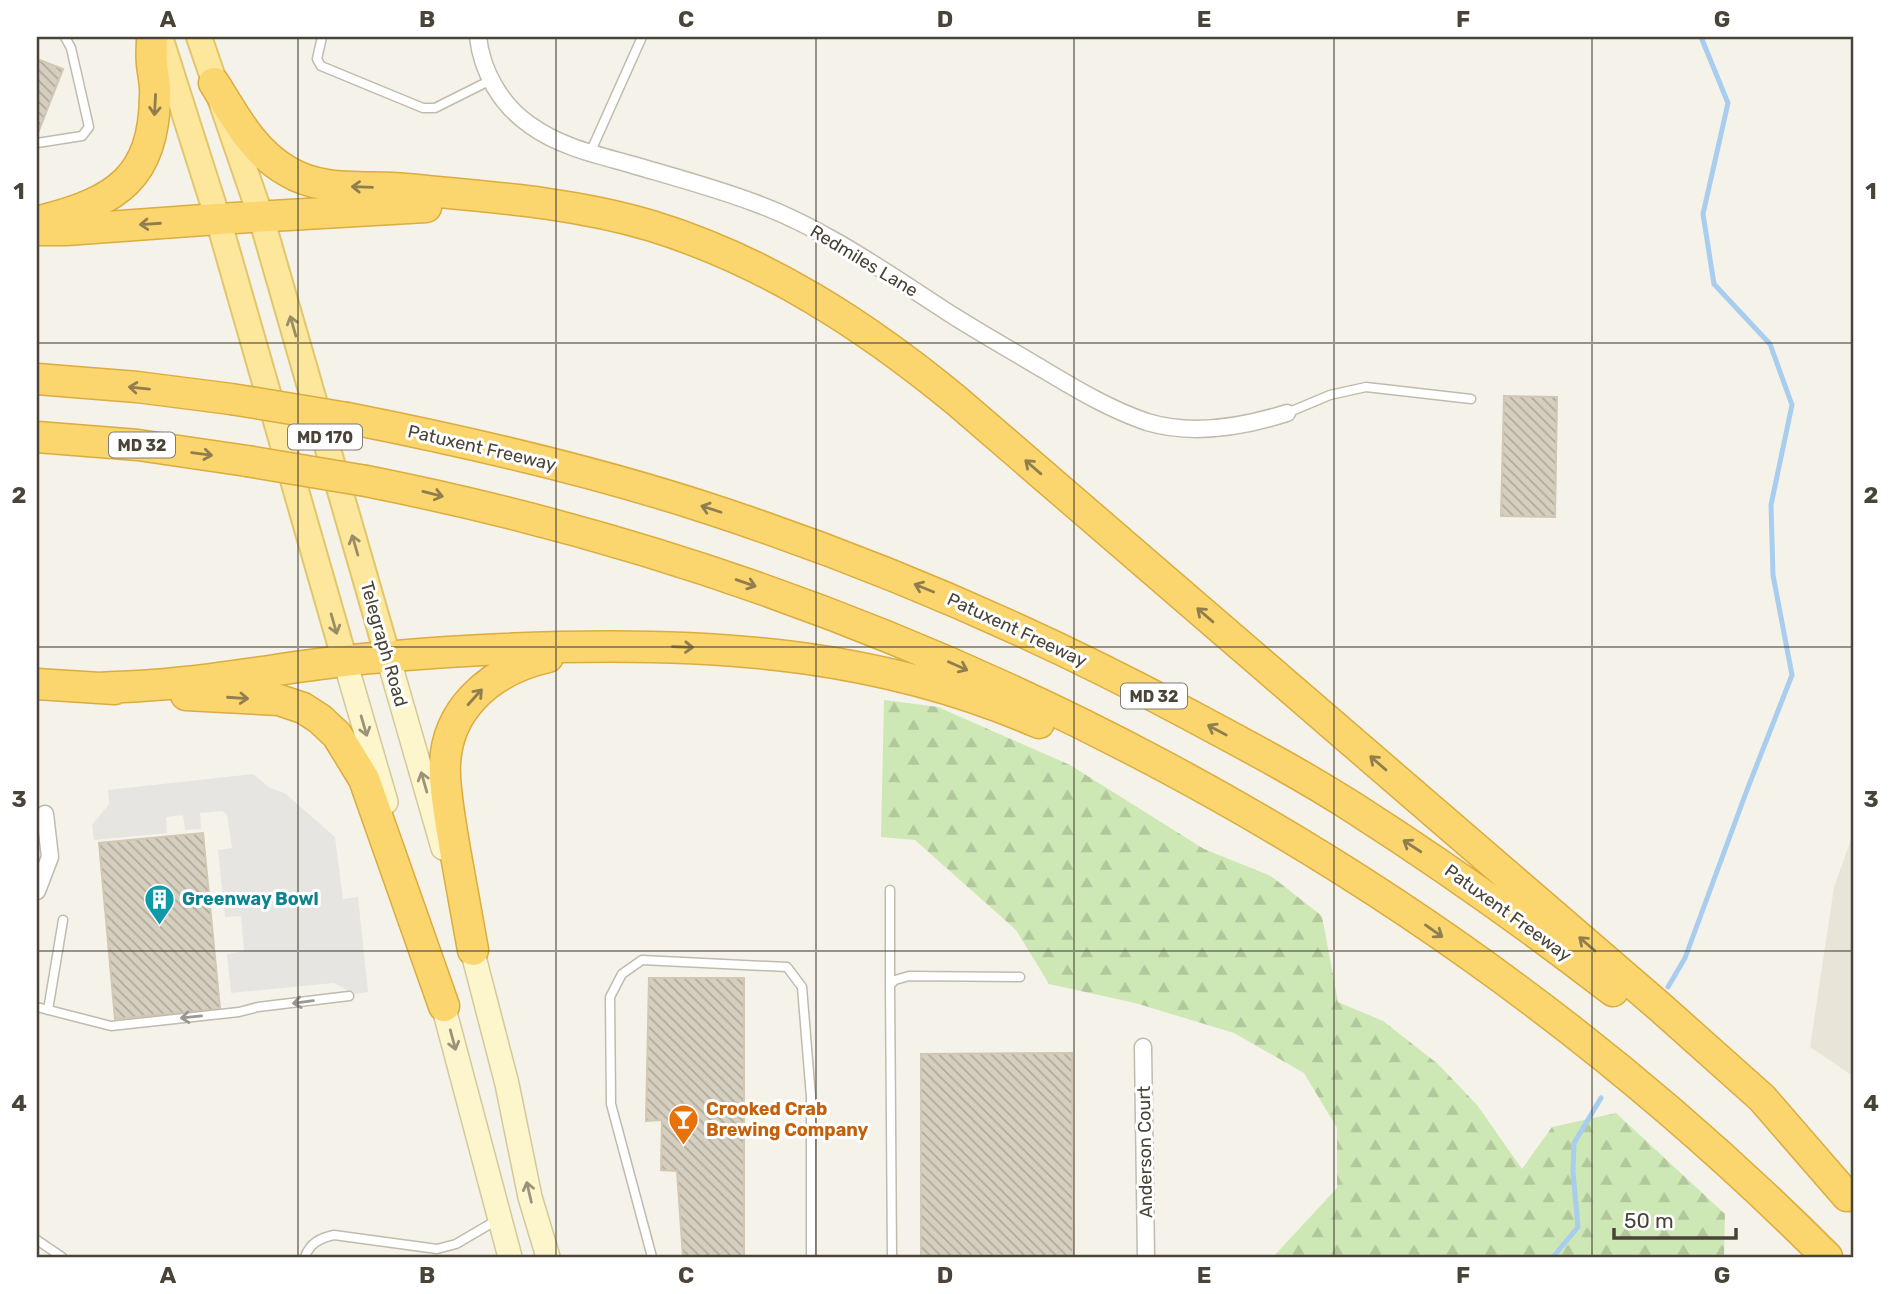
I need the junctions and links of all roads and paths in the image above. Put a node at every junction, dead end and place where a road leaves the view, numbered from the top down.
1 (65, 37) edge
2 (152, 37) edge
3 (160, 37) edge
4 (199, 37) edge
5 (322, 37) edge
6 (478, 37) edge
7 (642, 37) edge
8 (491, 80) junction
9 (214, 83) junction
10 (37, 143) edge
11 (590, 153) junction
12 (552, 204) junction
13 (261, 217) junction
14 (218, 219) junction
15 (37, 222) edge
16 (37, 230) edge
17 (37, 379) edge
18 (1471, 399) dead end
19 (1287, 413) joint
20 (37, 437) edge
21 (615, 646) junction
22 (388, 657) junction
23 (345, 661) junction
24 (37, 684) edge
25 (97, 688) junction
26 (45, 814) dead end
27 (1322, 857) junction
28 (890, 890) dead end
29 (37, 891) edge
30 (62, 920) dead end
31 (473, 950) junction
32 (1020, 977) dead end
33 (890, 985) junction
34 (349, 996) dead end
35 (444, 1006) junction
36 (37, 1007) edge
37 (48, 1010) junction
38 (1143, 1047) dead end
39 (1850, 1199) edge
40 (500, 1219) junction
41 (37, 1240) edge
42 (62, 1257) edge
43 (305, 1257) edge
44 (510, 1257) edge
45 (548, 1257) edge
46 (652, 1257) edge
47 (811, 1257) edge
48 (892, 1257) edge
49 (1146, 1257) edge
50 (1827, 1257) edge

1 - 10 lane
2 -> 15 highway
3 - 14 main road, MD 170
4 - 9 main road, Telegraph Road / MD 170
5 - 8 lane
6 - 8 street, Redmiles Lane
7 - 11 lane
8 - 11 street, Redmiles Lane
12 -> 9 highway
9 - 13 main road, Telegraph Road / MD 170
11 - 19 street, Redmiles Lane
12 - 13 highway
39 -> 12 highway
13 - 14 highway
22 -> 13 main road, Telegraph Road / MD 170
14 -> 16 highway
14 -> 23 main road, MD 170
39 -> 17 highway, Patuxent Freeway / MD 32, bridge
18 - 19 lane
20 -> 27 highway, MD 32, bridge
21 - 22 highway
21 -> 27 highway
31 -> 21 highway
22 - 23 highway
31 -> 22 main road, Telegraph Road / MD 170
23 - 25 highway
23 -> 35 main road, MD 170
24 - 25 highway
25 -> 35 highway
26 - 29 street
27 -> 50 highway, MD 32
28 - 33 lane
30 - 37 lane
45 -> 31 main road, Telegraph Road / MD 170
32 - 33 lane
33 - 48 lane
34 -> 37 lane
35 -> 40 main road, MD 170
36 - 37 lane
38 - 49 street, Anderson Court
40 - 43 lane
40 - 44 main road, MD 170
41 - 42 lane
46 - 47 lane

